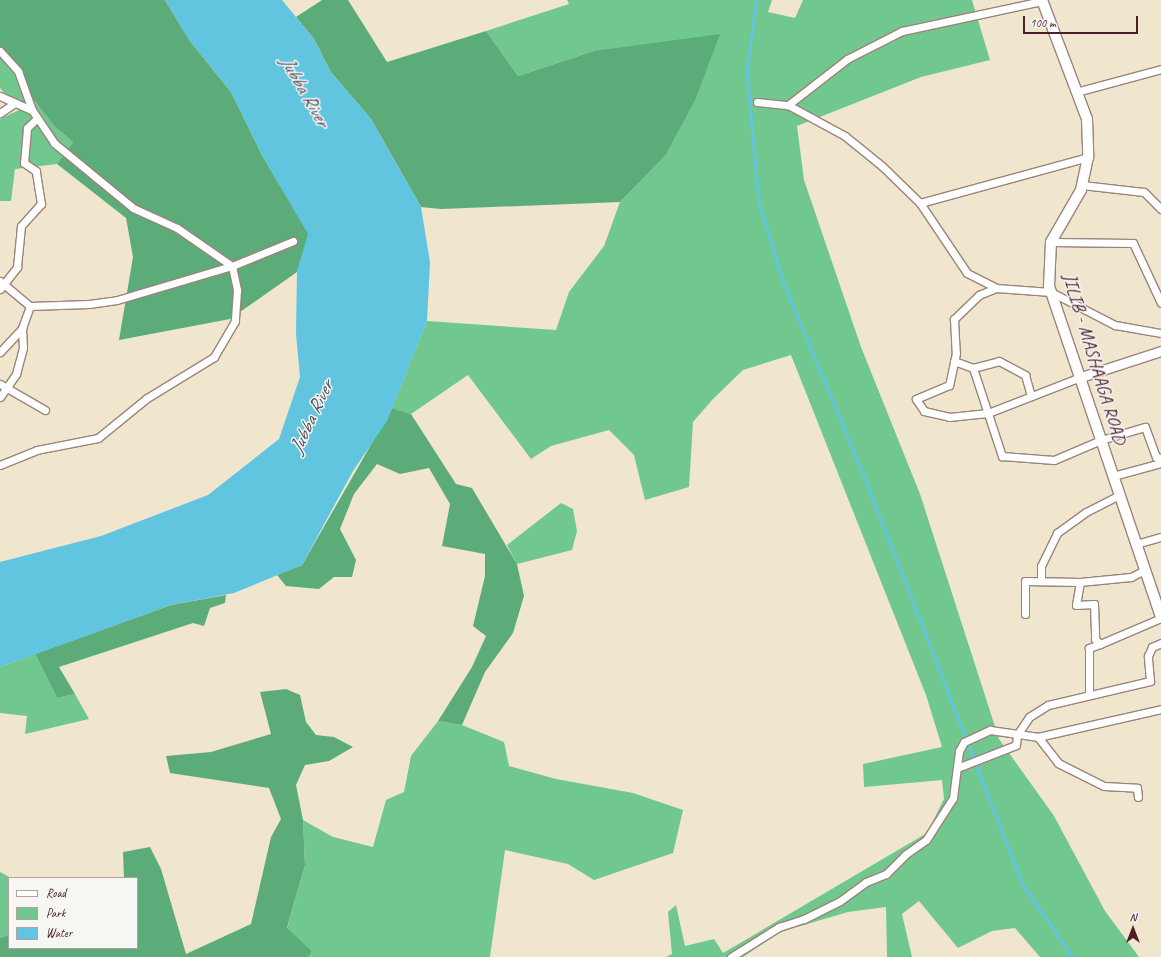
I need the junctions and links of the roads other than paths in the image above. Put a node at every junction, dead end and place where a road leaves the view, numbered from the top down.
1 (1042, 1) edge
2 (0, 51) edge
3 (1161, 69) edge
4 (1076, 92) junction
5 (0, 96) edge
6 (757, 102) dead end
7 (15, 103) junction
8 (788, 105) junction
9 (32, 110) junction
10 (0, 113) edge
11 (37, 118) junction
12 (1088, 157) junction
13 (1082, 185) junction
14 (920, 203) junction
15 (1161, 209) edge
16 (293, 241) dead end
17 (1050, 242) junction
18 (232, 266) junction
19 (1, 285) edge
20 (996, 288) junction
21 (1051, 292) junction
22 (1161, 303) edge
23 (30, 306) junction
24 (22, 328) junction
25 (1161, 333) edge
26 (1161, 351) edge
27 (0, 352) edge
28 (954, 361) junction
29 (973, 368) junction
30 (1081, 377) junction
31 (0, 384) edge
32 (7, 388) junction
33 (1031, 396) junction
34 (0, 397) edge
35 (45, 410) dead end
36 (988, 413) junction
37 (1100, 440) junction
38 (1161, 458) edge
39 (1161, 463) edge
40 (0, 465) edge
41 (1113, 476) junction
42 (1120, 495) junction
43 (1161, 537) edge
44 (1136, 544) junction
45 (1145, 570) junction
46 (1041, 581) junction
47 (1080, 582) junction
48 (1025, 614) dead end
49 (1161, 618) edge
50 (1161, 642) edge
51 (1100, 644) junction
52 (1089, 695) junction
53 (1161, 709) edge
54 (1018, 735) junction
55 (1038, 737) junction
56 (957, 768) junction
57 (1138, 797) dead end
58 (731, 957) edge

1 - 4 main road, JILIB - MASHAAGA ROAD
1 - 8 street
2 - 9 street
3 - 4 street
4 - 12 main road, JILIB - MASHAAGA ROAD
5 - 7 street
6 - 8 street
7 - 9 street
7 - 10 street
8 - 14 street
9 - 11 street
11 - 18 street
11 - 19 street
12 - 13 main road, JILIB - MASHAAGA ROAD
12 - 14 street
13 - 15 street
13 - 17 main road, JILIB - MASHAAGA ROAD
14 - 20 street
16 - 18 street
17 - 21 main road, JILIB - MASHAAGA ROAD
17 - 22 street
18 - 23 street
18 - 40 street
19 - 23 street
20 - 21 street
20 - 28 street
21 - 25 street
21 - 30 main road, JILIB - MASHAAGA ROAD
23 - 24 street
24 - 27 street
24 - 32 street
26 - 30 street
28 - 29 street
28 - 36 street
29 - 33 street
29 - 36 street
30 - 33 street
30 - 37 main road, JILIB - MASHAAGA ROAD
31 - 32 street
32 - 34 street
32 - 35 street
33 - 36 street
36 - 37 street
37 - 38 street
37 - 41 main road, JILIB - MASHAAGA ROAD
39 - 41 street
41 - 42 main road, JILIB - MASHAAGA ROAD
42 - 44 main road, JILIB - MASHAAGA ROAD
42 - 46 street
43 - 44 street
44 - 45 main road, JILIB - MASHAAGA ROAD
45 - 47 street
45 - 49 main road, JILIB - MASHAAGA ROAD
46 - 47 street
46 - 48 street
47 - 51 street
49 - 51 street
50 - 52 street
51 - 52 street
52 - 54 street
53 - 55 street
54 - 55 street
54 - 56 street
54 - 56 street
55 - 57 street
56 - 58 street

